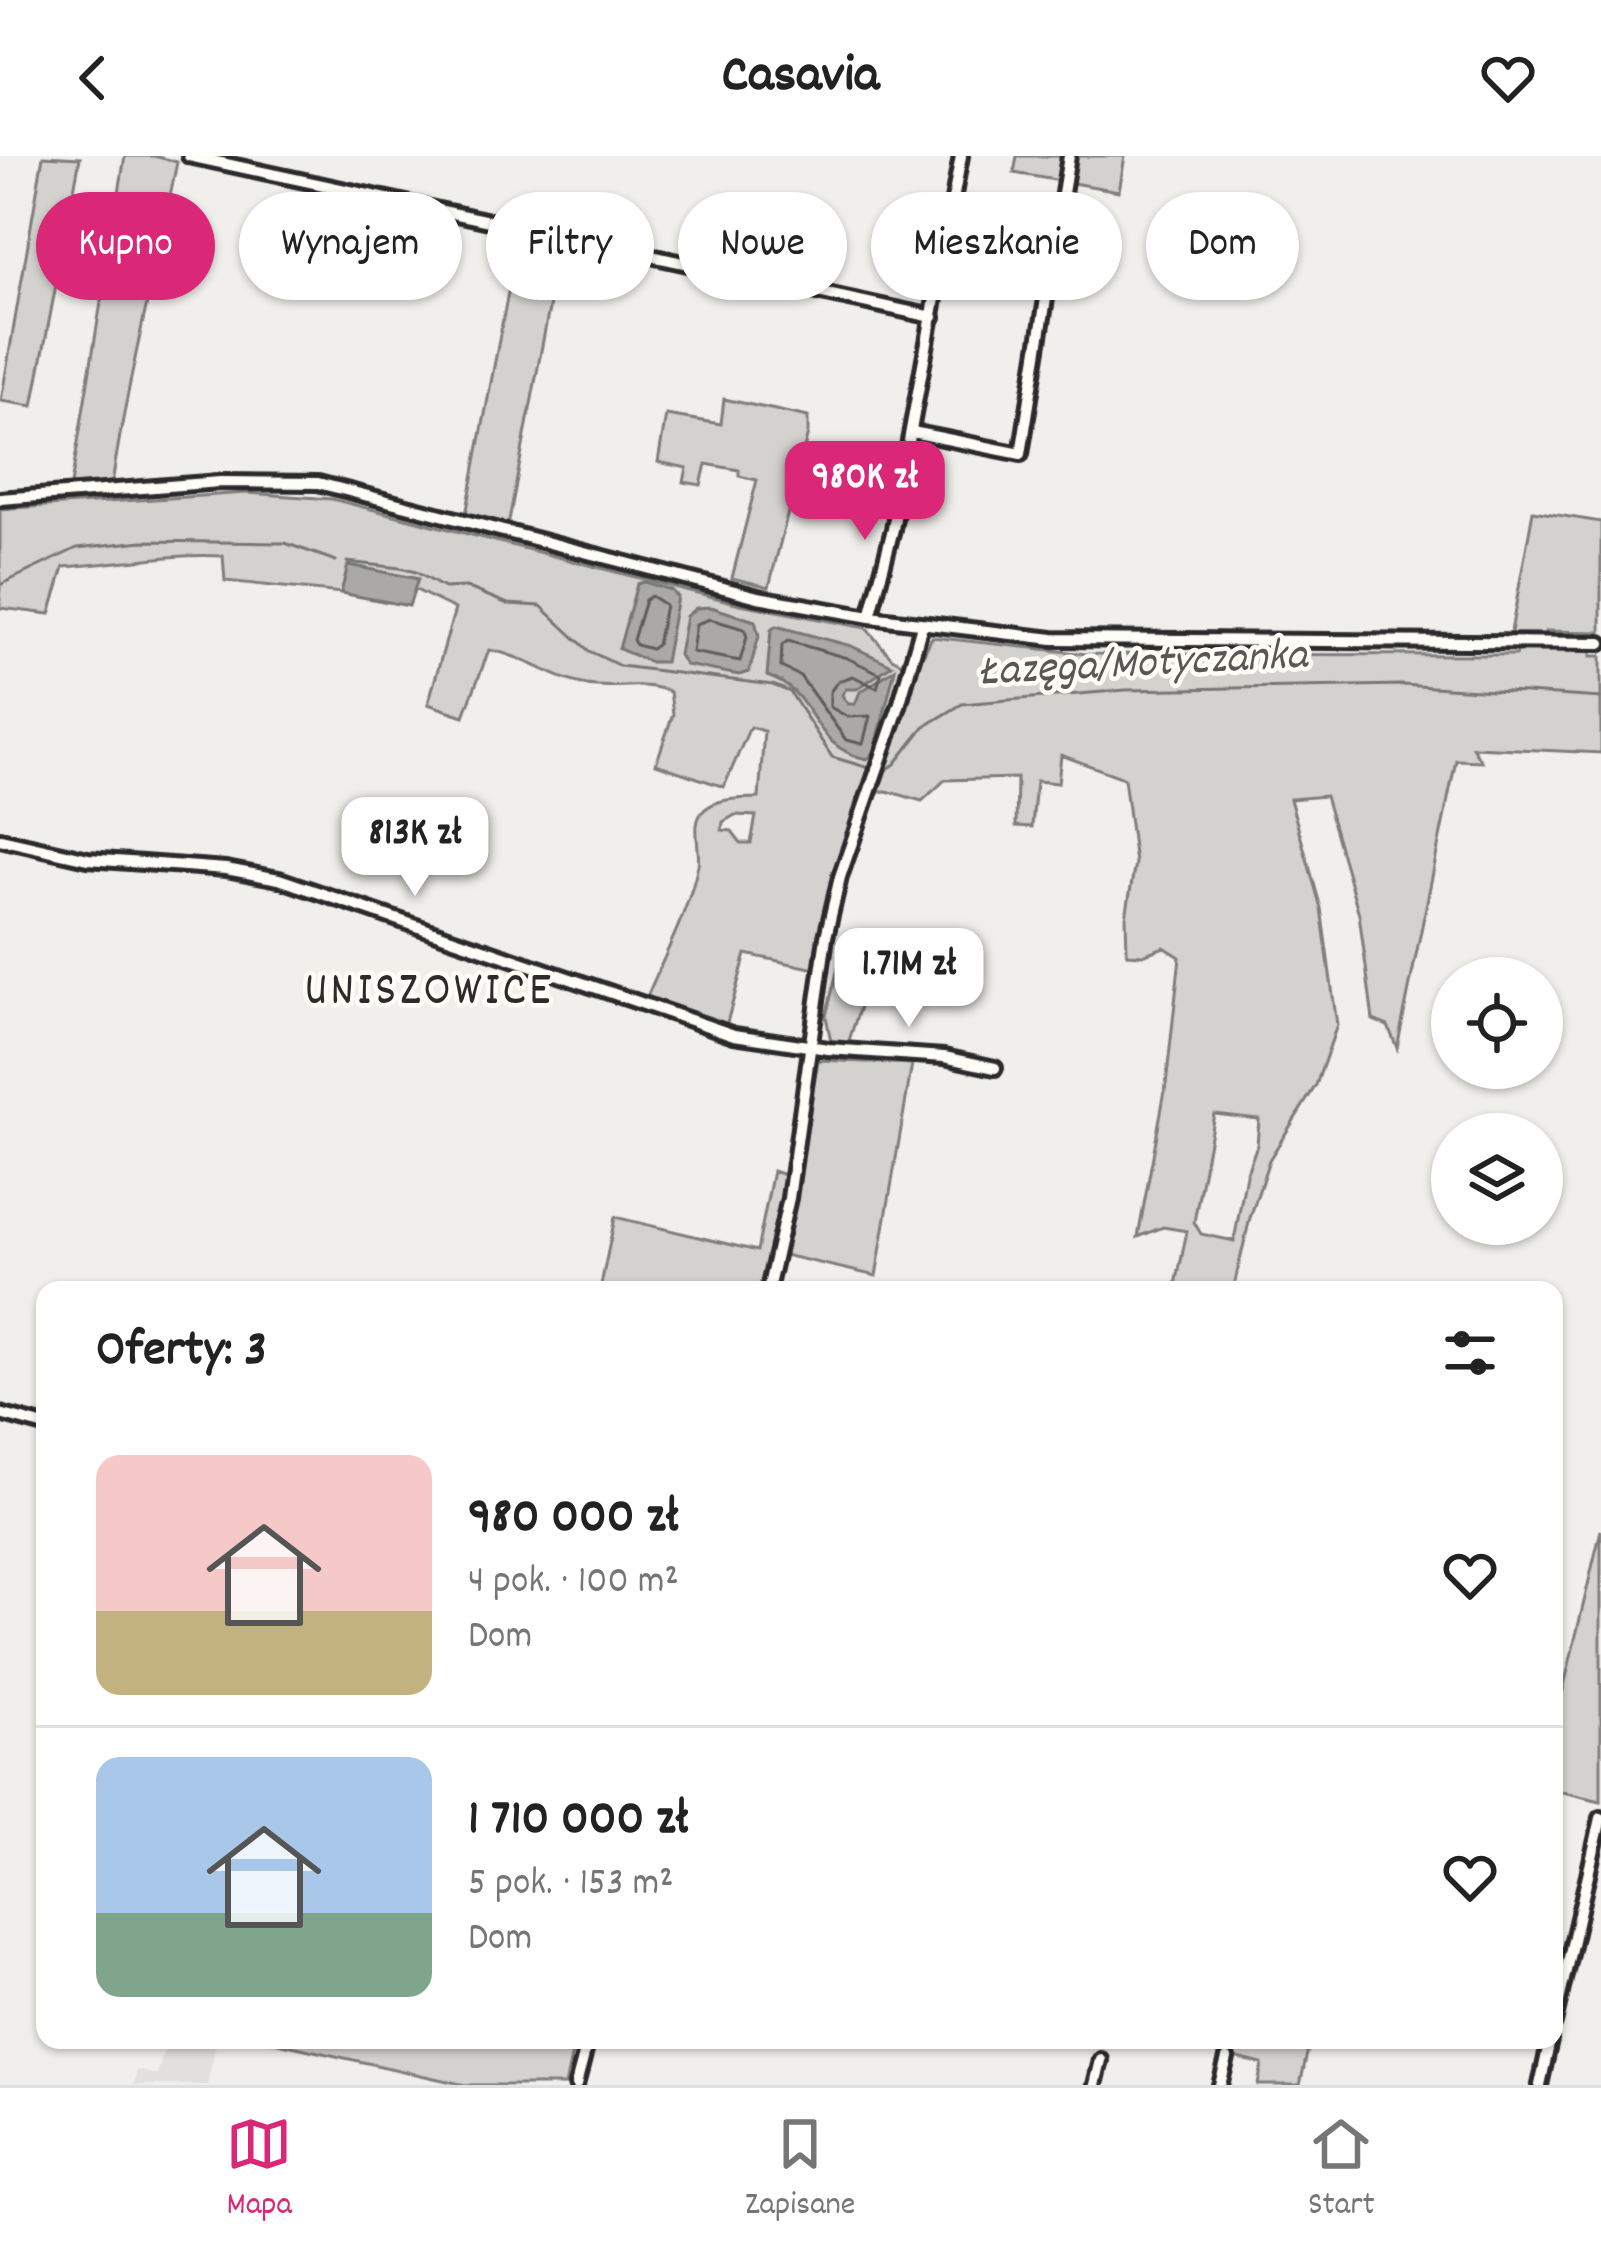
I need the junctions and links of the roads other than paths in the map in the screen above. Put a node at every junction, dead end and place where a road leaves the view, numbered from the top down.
1 (190, 156) edge
2 (962, 156) edge
3 (1069, 156) edge
4 (933, 316) junction
5 (912, 432) junction
6 (0, 499) edge
7 (870, 617) junction
8 (922, 625) junction
9 (1601, 644) edge
10 (0, 839) edge
11 (811, 1045) junction
12 (995, 1068) dead end
13 (770, 1281) edge
14 (0, 1414) edge
15 (36, 1424) edge
16 (1601, 1818) edge
17 (1563, 1984) edge
18 (586, 2049) edge
19 (1548, 2049) edge
20 (1227, 2058) dead end
21 (1100, 2060) dead end
22 (576, 2085) edge
23 (1095, 2085) edge
24 (1220, 2085) edge
25 (1540, 2085) edge

1 - 4 street
2 - 4 street
3 - 5 street
4 - 5 street
5 - 7 street
6 - 7 street
7 - 8 street
8 - 9 street
8 - 11 street
10 - 11 street
11 - 12 street
11 - 13 street
14 - 15 street
16 - 17 street
18 - 22 street
19 - 25 street
20 - 24 street
21 - 23 street

